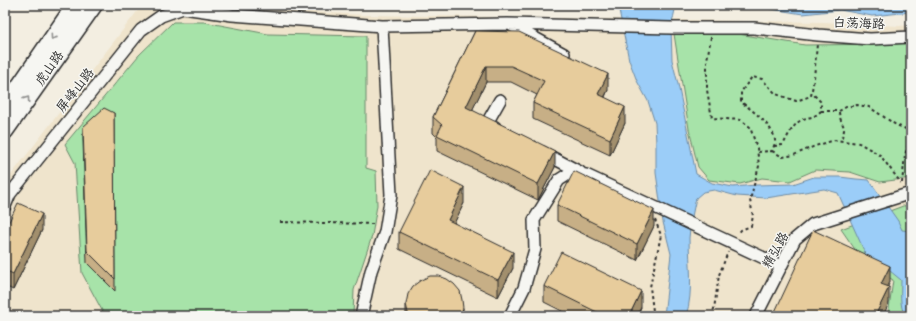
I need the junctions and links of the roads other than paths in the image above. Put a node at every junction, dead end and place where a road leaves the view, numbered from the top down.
1 (75, 5) edge
2 (94, 5) edge
3 (183, 8) joint
4 (508, 24) junction
5 (382, 26) junction
6 (911, 37) edge
7 (577, 60) edge
8 (500, 100) dead end
9 (5, 107) edge
10 (502, 130) edge
11 (5, 131) edge
12 (530, 145) edge
13 (586, 175) junction
14 (909, 194) edge
15 (5, 206) edge
16 (781, 266) junction
17 (362, 316) edge
18 (510, 316) edge
19 (756, 316) edge

1 -> 9 main road, 虎山路
11 -> 2 main road, 虎山路
3 - 5 street, 白荡海路
3 - 15 street, 屏峰山路
4 - 5 street, 白荡海路
4 - 6 street, 白荡海路
4 - 7 street
5 - 17 street
8 - 10 street
12 - 13 street
13 - 16 street
13 - 18 street
14 - 16 street, 精弘路
16 - 19 street, 精弘路

